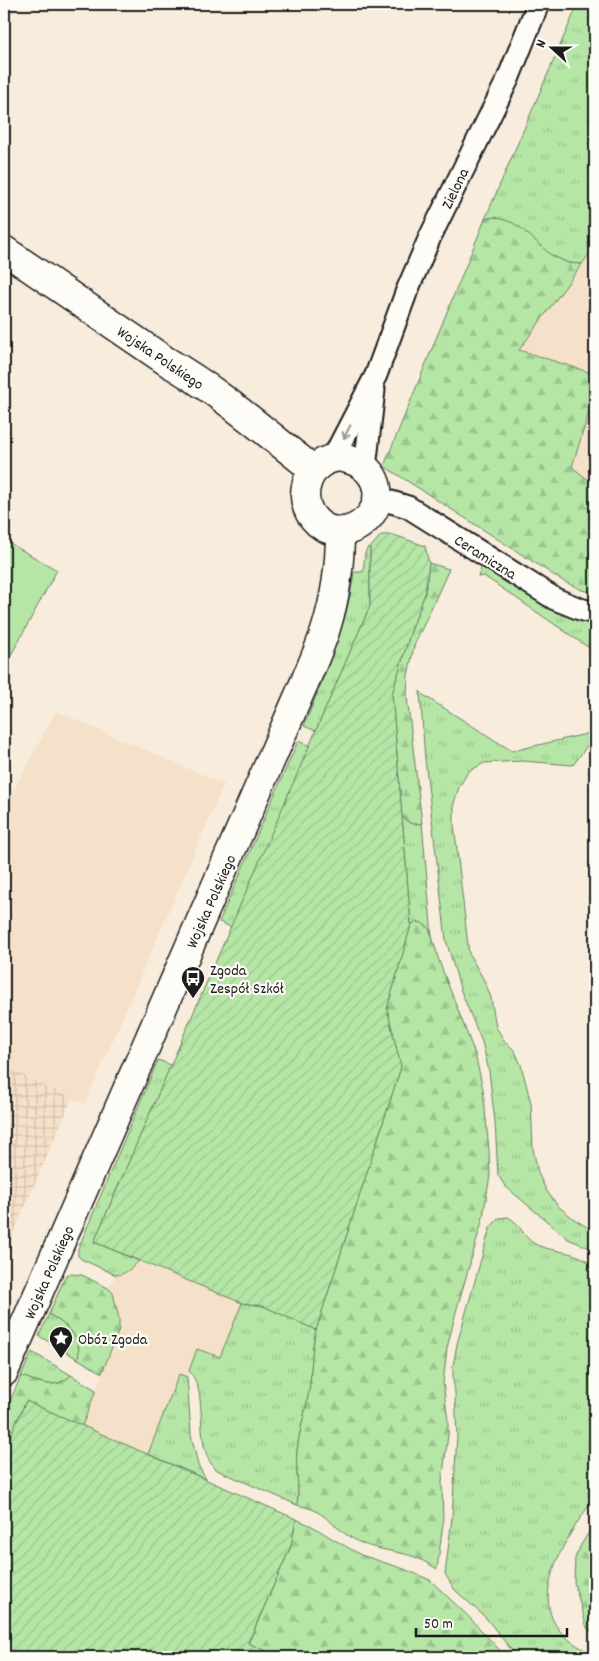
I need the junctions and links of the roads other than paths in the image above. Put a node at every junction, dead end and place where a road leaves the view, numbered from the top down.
1 (538, 4) edge
2 (4, 250) edge
3 (376, 375) junction
4 (324, 464) junction
5 (365, 468) junction
6 (378, 498) junction
7 (340, 532) junction
8 (595, 613) edge
9 (4, 1372) edge

1 - 3 street, Zielona
2 - 4 street, Wojska Polskiego
3 -> 4 street, Zielona
3 - 5 street, Zielona
4 - 5 street
4 - 7 street
5 - 6 street
6 - 7 street
6 - 8 street, Ceramiczna
7 - 9 street, Wojska Polskiego

